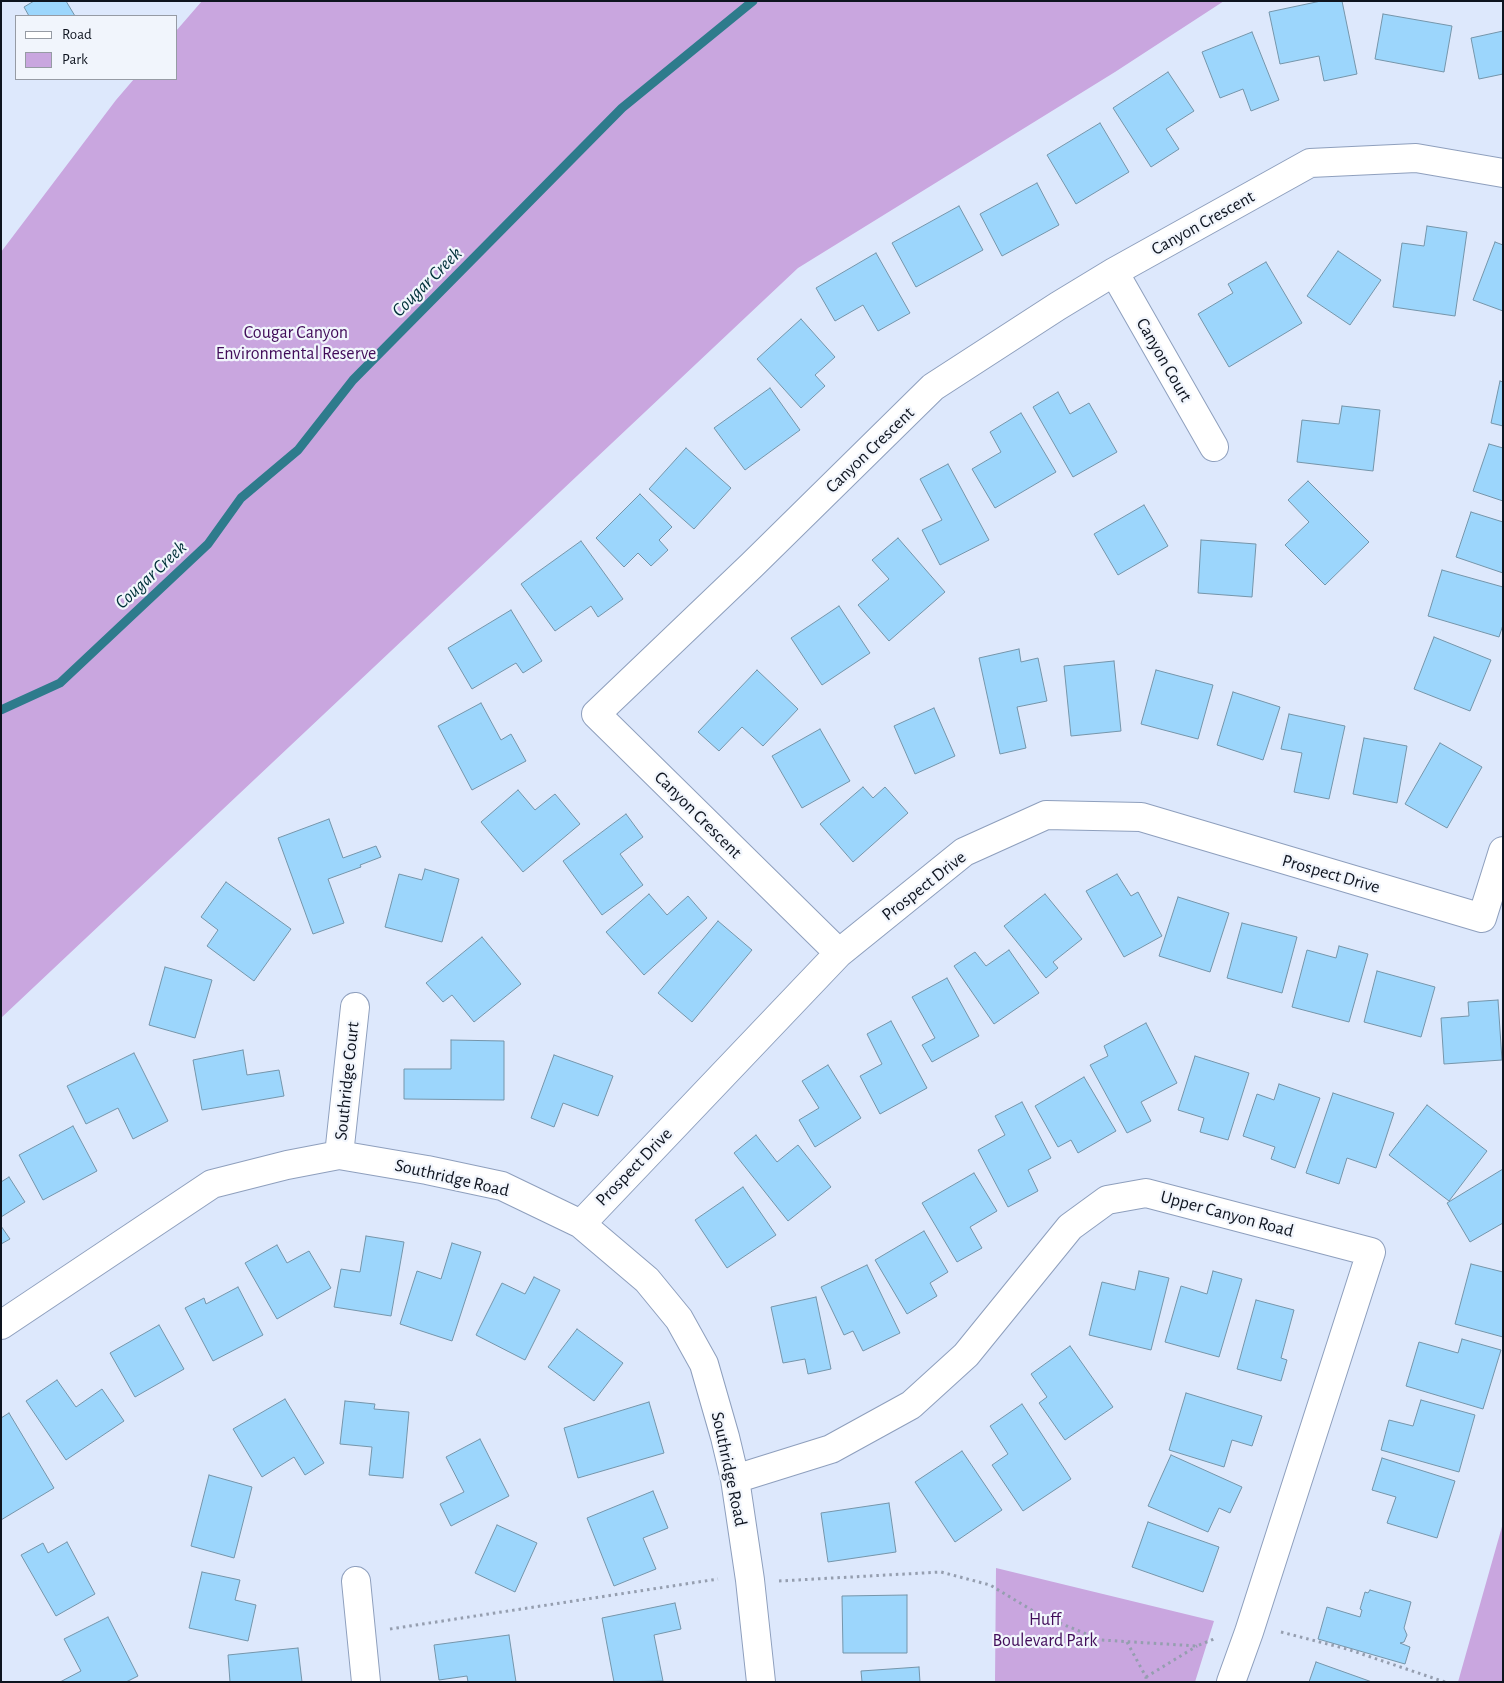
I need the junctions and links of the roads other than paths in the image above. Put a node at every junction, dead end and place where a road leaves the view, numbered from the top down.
1 (1503, 173) edge
2 (1114, 272) junction
3 (1214, 448) dead end
4 (1503, 851) edge
5 (839, 953) junction
6 (354, 1007) dead end
7 (339, 1155) junction
8 (581, 1224) junction
9 (1, 1325) edge
10 (735, 1478) junction
11 (356, 1581) dead end
12 (366, 1682) edge
13 (760, 1682) edge
14 (1231, 1682) edge

1 - 2 street, Canyon Crescent
2 - 3 street, Canyon Court
2 - 5 street, Canyon Crescent
4 - 5 street, Prospect Drive
5 - 8 street, Prospect Drive
6 - 7 street, Southridge Court
7 - 8 street, Southridge Road
7 - 9 street, Southridge Road
8 - 10 street, Southridge Road
10 - 13 street, Southridge Road
10 - 14 street, Upper Canyon Road
11 - 12 street

